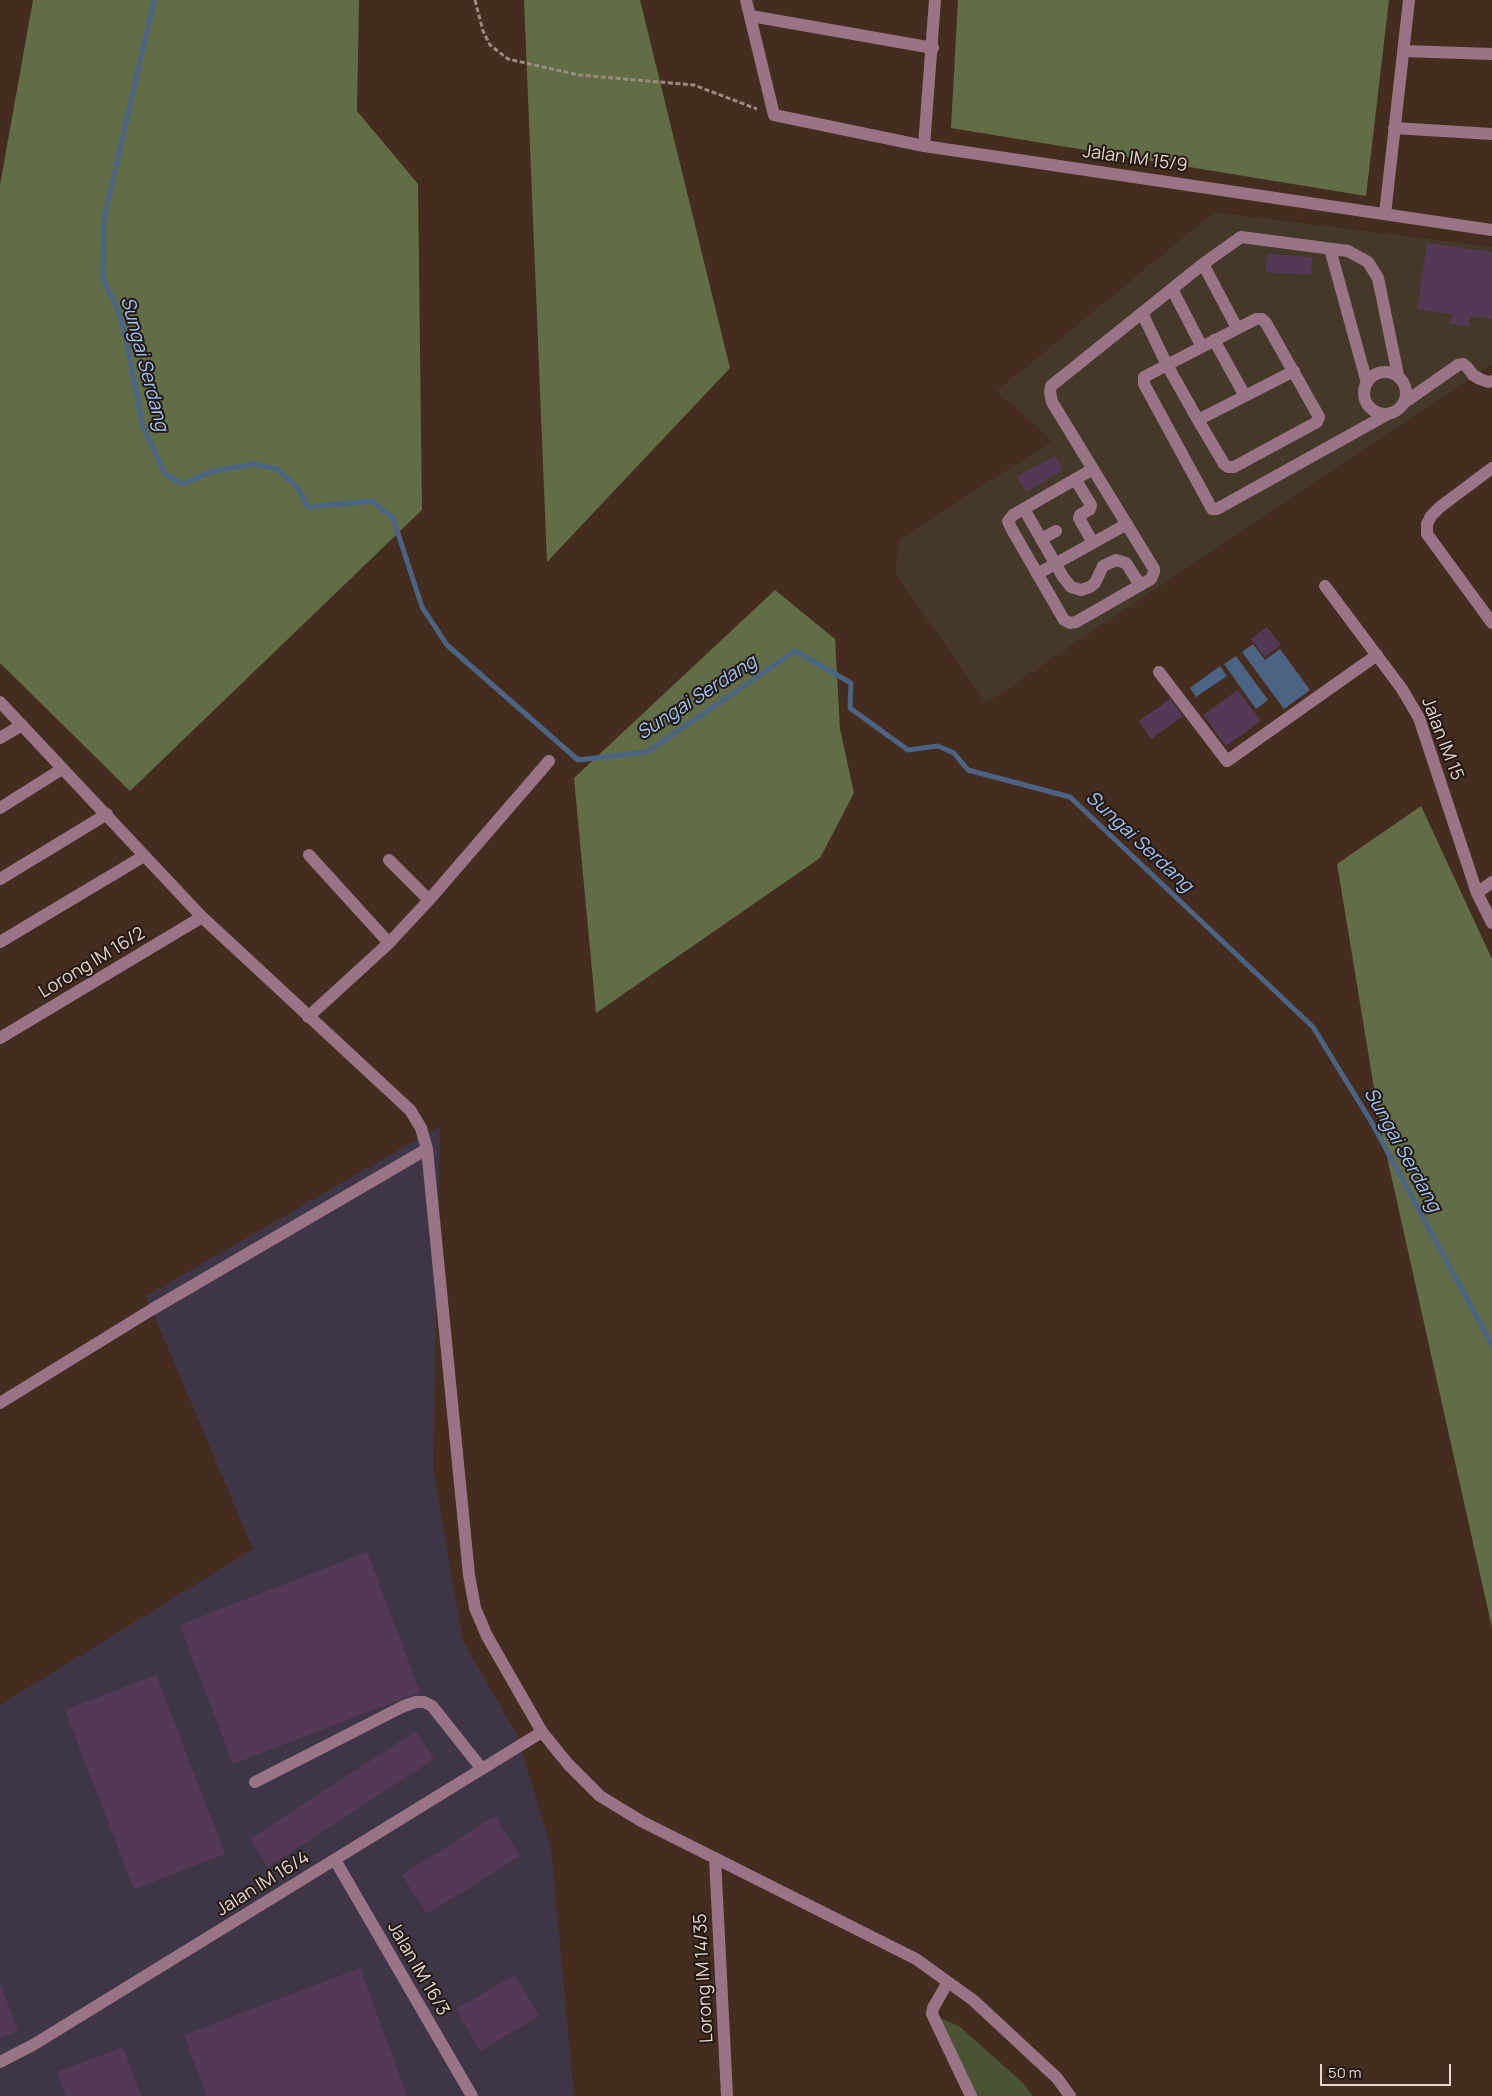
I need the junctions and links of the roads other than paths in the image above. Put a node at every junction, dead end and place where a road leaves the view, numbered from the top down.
1 (746, 0) edge
2 (935, 0) edge
3 (1409, 0) edge
4 (751, 16) junction
5 (932, 48) junction
6 (1403, 51) junction
7 (1492, 54) edge
8 (1394, 128) junction
9 (1492, 134) edge
10 (924, 146) junction
11 (1385, 214) junction
12 (1492, 230) edge
13 (1330, 249) junction
14 (1203, 264) junction
15 (1172, 289) junction
16 (1142, 313) junction
17 (1237, 328) junction
18 (1214, 340) junction
19 (1202, 347) junction
20 (1168, 365) junction
21 (1294, 371) junction
22 (1398, 376) junction
23 (1492, 380) edge
24 (1367, 383) junction
25 (1246, 396) junction
26 (1405, 402) junction
27 (1388, 414) junction
28 (1198, 420) junction
29 (1492, 468) edge
30 (1093, 469) junction
31 (1076, 479) junction
32 (1024, 509) junction
33 (1126, 524) junction
34 (1056, 531) dead end
35 (1041, 539) junction
36 (1093, 543) junction
37 (1056, 564) junction
38 (1038, 574) junction
39 (1140, 585) junction
40 (1325, 586) dead end
41 (1492, 623) edge
42 (1377, 655) junction
43 (1159, 672) dead end
44 (0, 702) edge
45 (22, 725) junction
46 (0, 738) edge
47 (549, 761) dead end
48 (62, 769) junction
49 (0, 808) edge
50 (107, 814) junction
51 (144, 856) junction
52 (310, 856) dead end
53 (389, 860) dead end
54 (0, 879) edge
55 (1492, 882) edge
56 (1477, 893) junction
57 (429, 900) junction
58 (202, 918) junction
59 (1492, 923) edge
60 (0, 942) edge
61 (389, 943) junction
62 (308, 1017) junction
63 (0, 1038) edge
64 (427, 1149) junction
65 (0, 1403) edge
66 (542, 1732) junction
67 (482, 1769) junction
68 (255, 1782) dead end
69 (715, 1858) junction
70 (335, 1860) junction
71 (948, 1982) junction
72 (0, 2062) edge
73 (472, 2096) edge
74 (727, 2096) edge
75 (970, 2096) edge
76 (1070, 2096) edge

1 - 4 street
2 - 5 street
3 - 6 street
4 - 5 street
4 - 10 street, Jalan IM 15/9
5 - 10 street
6 - 7 street
6 - 8 street
8 - 9 street
8 - 11 street
10 - 11 street, Jalan IM 15/9
11 - 12 street, Jalan IM 15/9
13 - 14 street
13 - 22 street
13 - 24 street
14 - 15 street
14 - 17 street
15 - 16 street
15 - 19 street
16 - 20 street
16 - 30 street
17 - 18 street
17 - 21 street
18 - 19 street
18 - 25 street
19 - 20 street
20 - 27 street
20 - 28 street
21 - 25 street
21 - 28 street
22 - 24 street
22 - 26 street
23 - 26 street
24 - 27 street
25 - 28 street
26 - 27 street
29 - 41 street
30 - 31 street
30 - 33 street
31 - 32 street
31 - 36 street
32 - 35 street
32 - 38 street
33 - 36 street
33 - 39 street
34 - 35 street
35 - 37 street
36 - 37 street
37 - 38 street
37 - 39 street
38 - 39 street
40 - 42 street, Jalan IM 15
42 - 43 street
42 - 56 street, Jalan IM 15
44 - 45 street
45 - 46 street
45 - 48 street
47 - 57 street
48 - 49 street
48 - 50 street
50 - 51 street
50 - 54 street
51 - 58 street
51 - 60 street
52 - 61 street
53 - 57 street
55 - 56 street
56 - 59 street, Jalan IM 15
57 - 61 street
58 - 62 street
58 - 63 street, Lorong IM 16/2
61 - 62 street
62 - 64 street
64 - 65 street
64 - 66 street
66 - 67 street, Jalan IM 16/4
66 - 69 street
67 - 68 street
67 - 70 street, Jalan IM 16/4
69 - 71 street
69 - 74 street, Lorong IM 14/35
70 - 72 street, Jalan IM 16/4
70 - 73 street, Jalan IM 16/3
71 - 75 street
71 - 76 street

